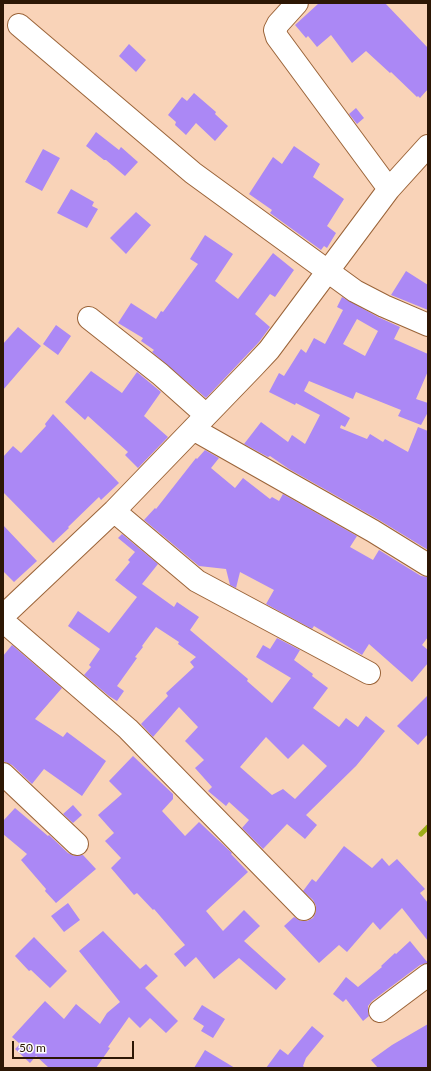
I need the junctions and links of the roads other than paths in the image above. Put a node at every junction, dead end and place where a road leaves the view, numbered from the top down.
1 (297, 3) edge
2 (20, 25) dead end
3 (428, 146) edge
4 (389, 189) junction
5 (328, 272) junction
6 (88, 318) dead end
7 (428, 325) edge
8 (200, 422) junction
9 (114, 511) junction
10 (428, 565) edge
11 (3, 616) edge
12 (3, 621) edge
13 (369, 673) dead end
14 (3, 774) edge
15 (77, 844) dead end
16 (304, 909) dead end
17 (428, 975) edge
18 (380, 1011) dead end

1 - 4 street
2 - 5 street
3 - 4 street
4 - 5 street
5 - 7 street
5 - 8 street
6 - 8 street
8 - 9 street
8 - 10 street
9 - 11 street
9 - 13 street
12 - 16 street
14 - 15 street
17 - 18 street

